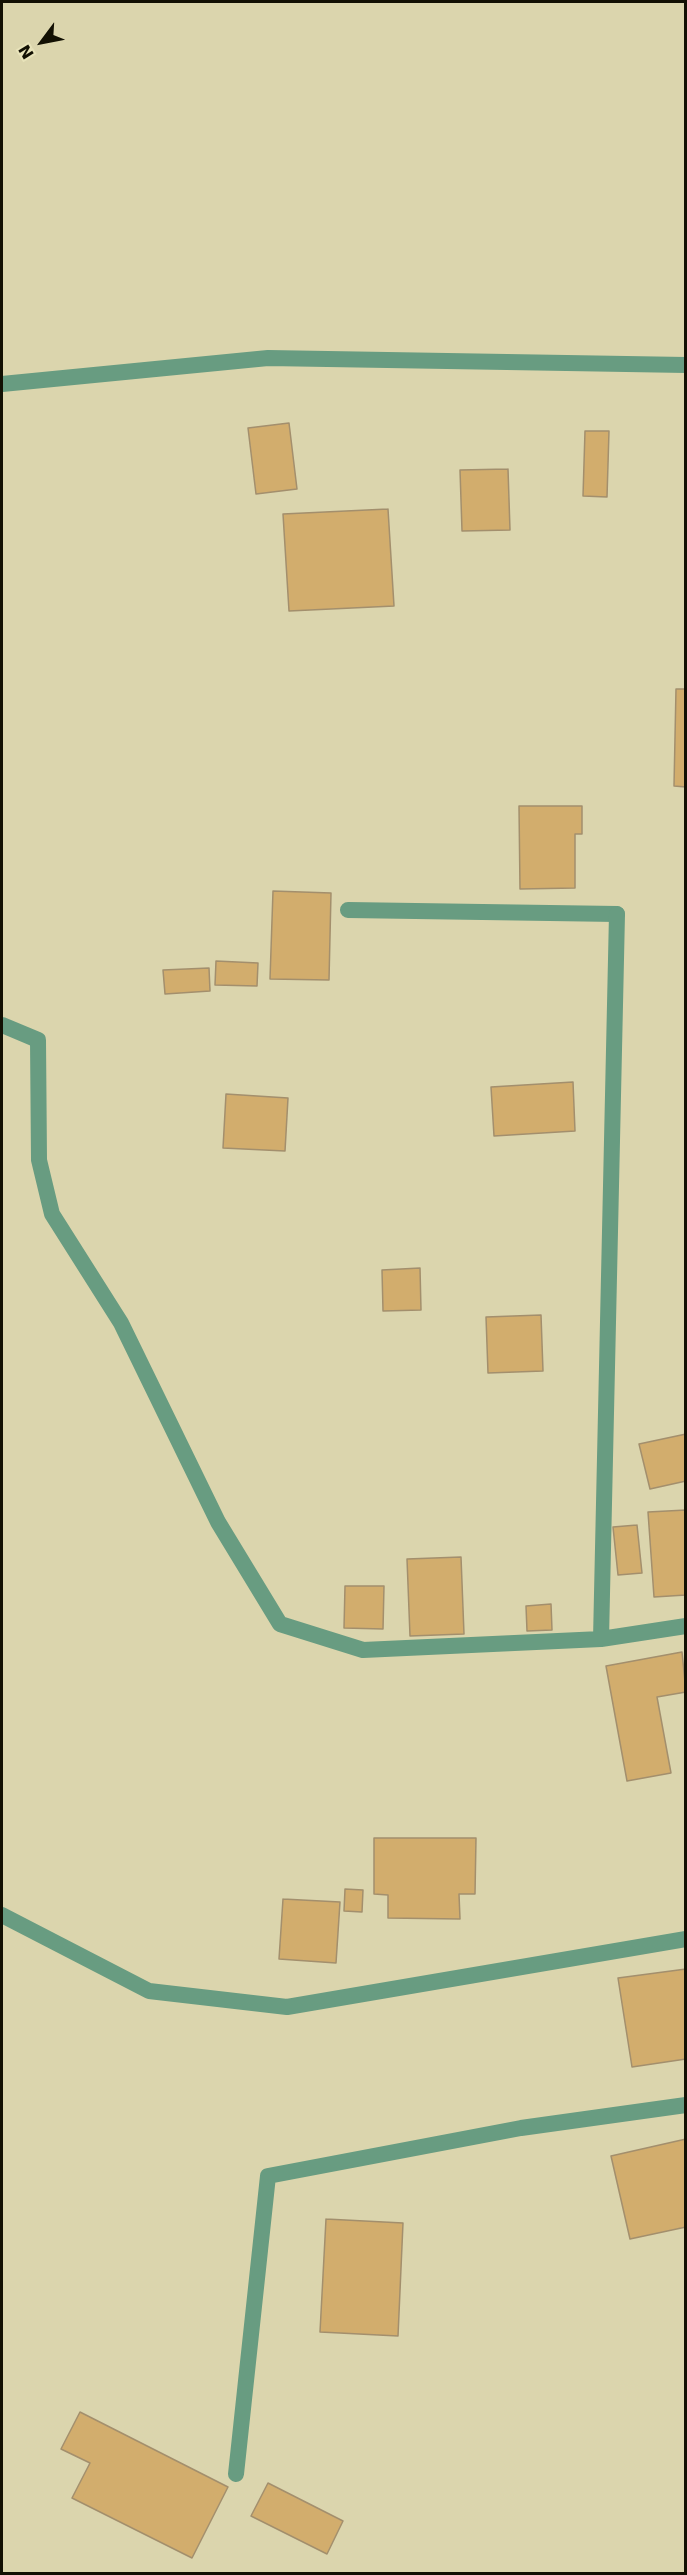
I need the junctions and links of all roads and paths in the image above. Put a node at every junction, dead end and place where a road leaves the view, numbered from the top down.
1 (686, 365) edge
2 (2, 384) edge
3 (348, 910) dead end
4 (2, 1025) edge
5 (686, 1626) edge
6 (602, 1639) junction
7 (2, 1915) edge
8 (686, 1939) edge
9 (686, 2104) edge
10 (236, 2474) dead end

1 - 2 street
3 - 6 street
4 - 6 street
5 - 6 street
7 - 8 street
9 - 10 street

